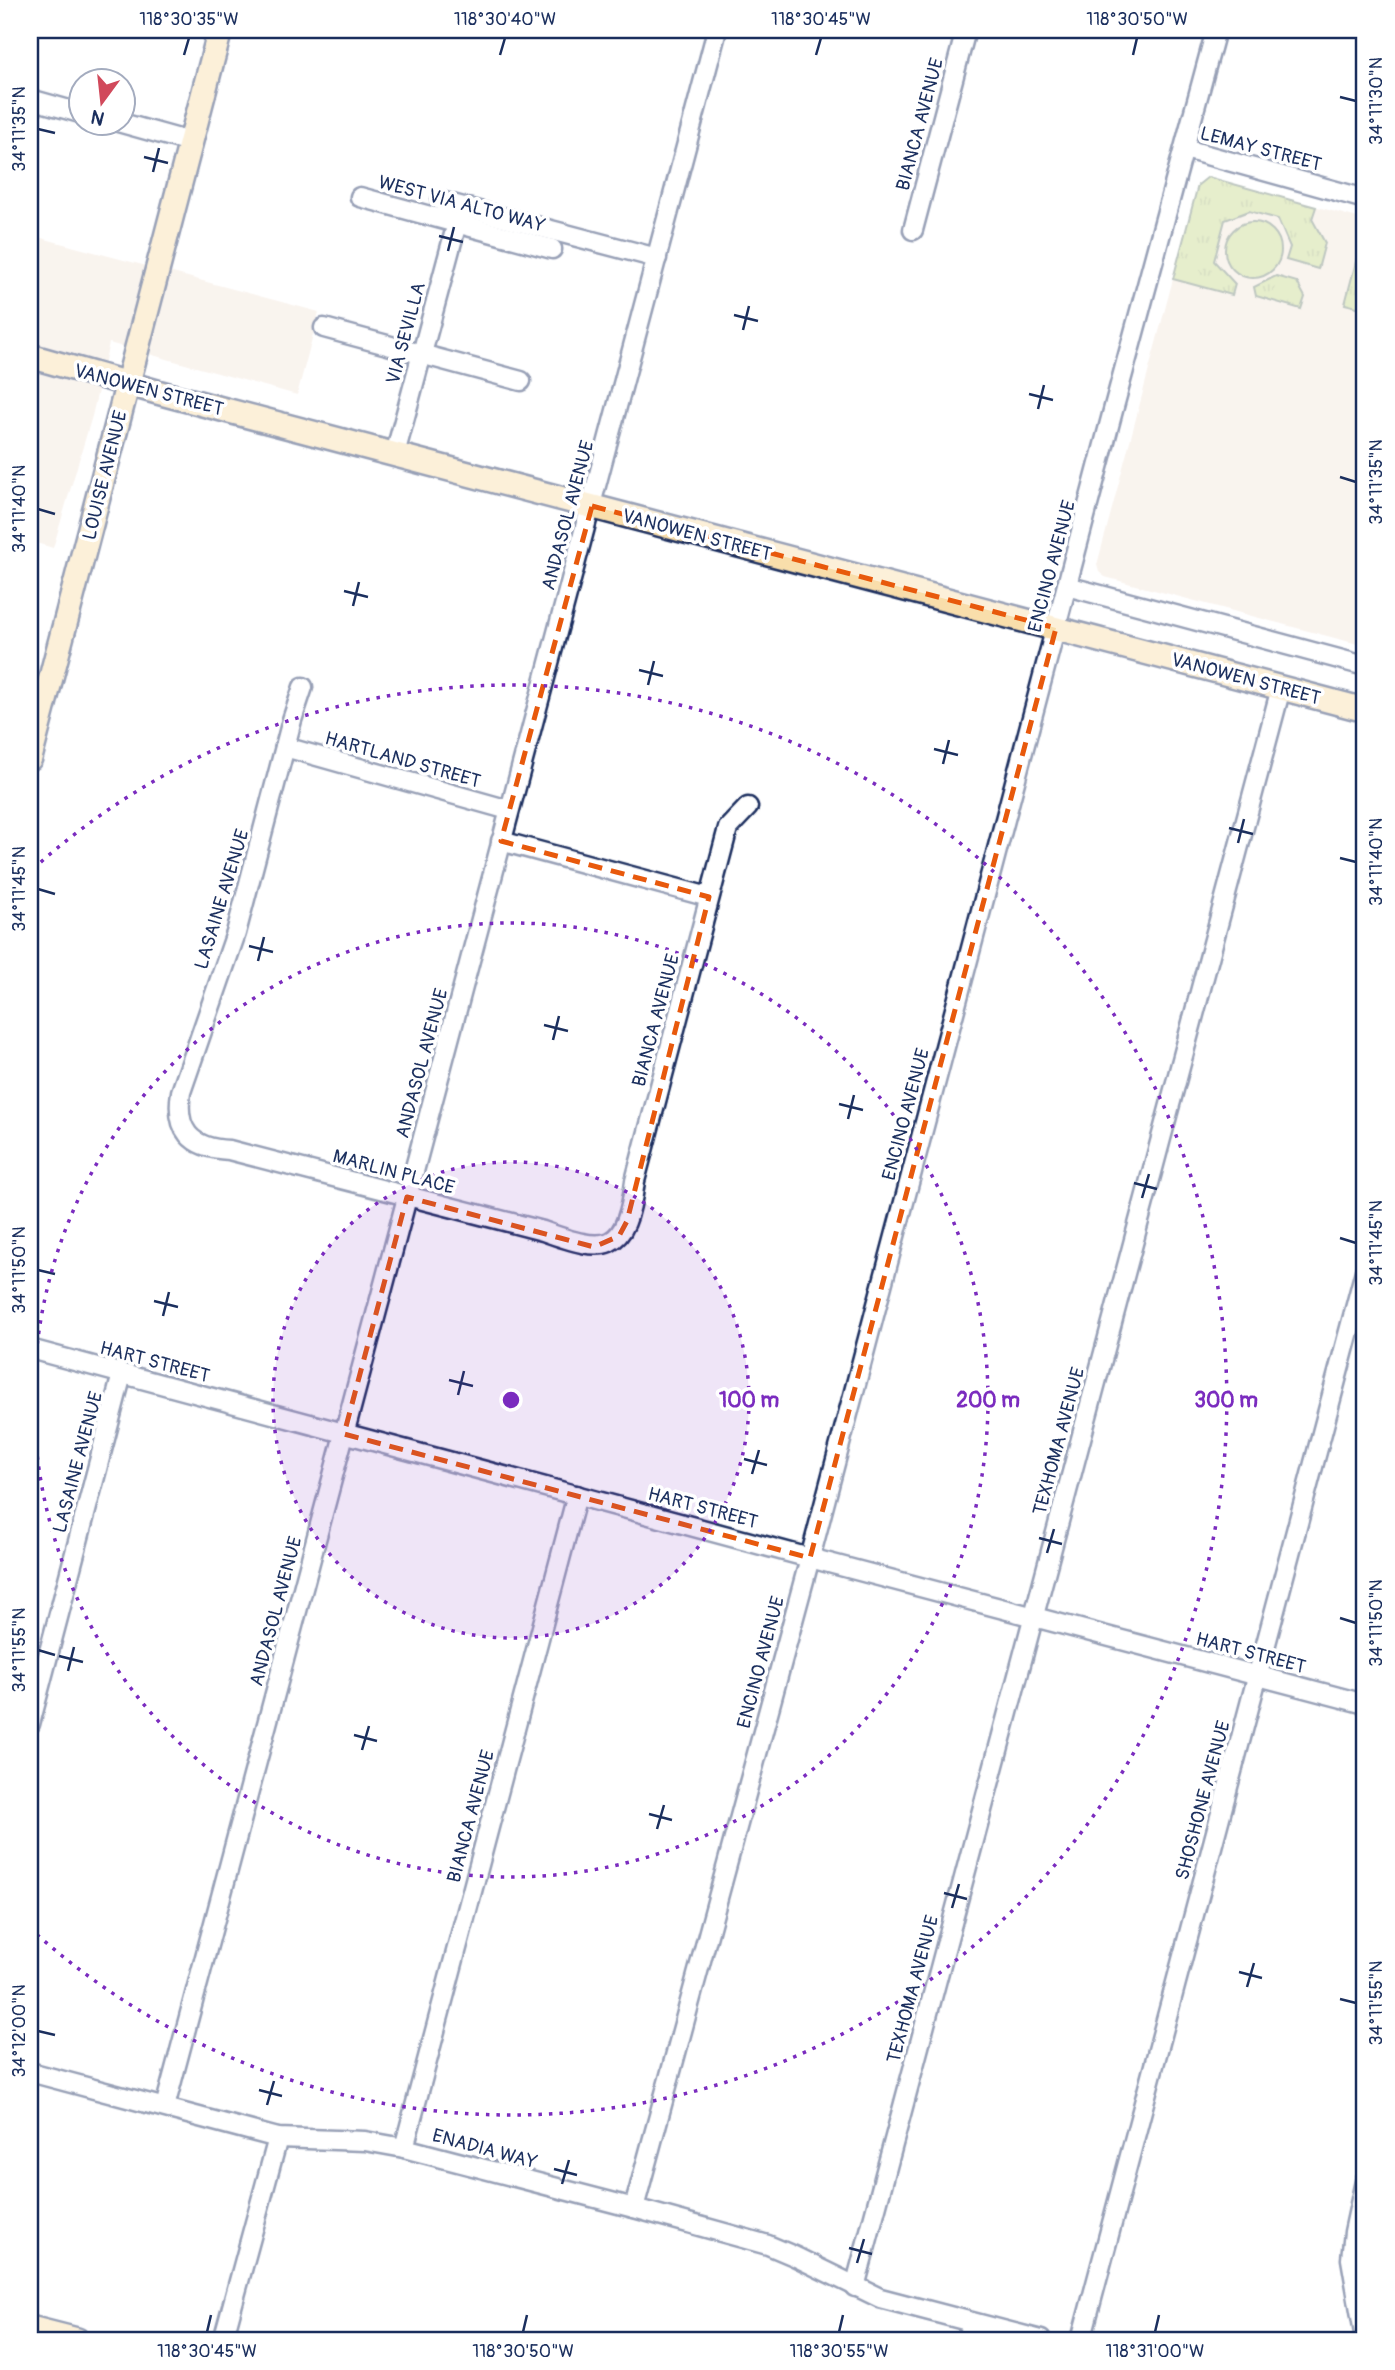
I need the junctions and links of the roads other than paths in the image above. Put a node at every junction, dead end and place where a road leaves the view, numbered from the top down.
1 (220, 30) edge
2 (717, 30) edge
3 (966, 30) edge
4 (1216, 30) edge
5 (30, 99) edge
6 (66, 109) edge
7 (136, 127) edge
8 (190, 142) junction
9 (1185, 149) junction
10 (360, 197) dead end
11 (1365, 199) edge
12 (440, 201) dead end
13 (457, 223) junction
14 (913, 230) dead end
15 (552, 248) dead end
16 (657, 258) junction
17 (324, 328) dead end
18 (421, 354) junction
19 (30, 356) edge
20 (522, 381) dead end
21 (128, 384) junction
22 (395, 454) junction
23 (592, 506) junction
24 (1068, 586) junction
25 (1056, 628) junction
26 (1365, 666) edge
27 (303, 687) dead end
28 (1281, 688) junction
29 (1365, 710) edge
30 (285, 747) junction
31 (30, 758) edge
32 (748, 807) dead end
33 (509, 810) junction
34 (502, 841) junction
35 (709, 897) junction
36 (180, 1122) joint
37 (407, 1197) junction
38 (606, 1244) joint
39 (1365, 1271) edge
40 (30, 1349) edge
41 (122, 1374) junction
42 (344, 1434) junction
43 (577, 1495) junction
44 (810, 1558) junction
45 (1033, 1616) junction
46 (1257, 1675) junction
47 (1365, 1704) edge
48 (30, 1724) edge
49 (30, 2072) edge
50 (165, 2107) junction
51 (278, 2138) junction
52 (404, 2148) junction
53 (1365, 2181) edge
54 (634, 2208) junction
55 (855, 2287) junction
56 (30, 2328) edge
57 (970, 2331) edge
58 (1365, 2339) edge
59 (77, 2340) edge
60 (223, 2340) edge
61 (1041, 2340) edge
62 (1081, 2340) edge

1 - 8 main road, LOUISE AVENUE
2 - 16 street, ANDASOL AVENUE
3 - 14 street, BIANCA AVENUE
4 - 9 street, ENCINO AVENUE
5 - 6 street
7 - 8 street
8 - 21 main road, LOUISE AVENUE
9 - 11 street, LEMAY STREET
9 - 24 street, ENCINO AVENUE
10 - 13 street, WEST VIA ALTO WAY
12 - 16 street
13 - 15 street, WEST VIA ALTO WAY
13 - 18 street, VIA SEVILLA
16 - 23 street, ANDASOL AVENUE
17 - 18 street
18 - 20 street
18 - 22 street, VIA SEVILLA
19 - 21 main road, VANOWEN STREET
21 - 22 main road, VANOWEN STREET
21 - 31 main road, LOUISE AVENUE
22 - 23 main road, VANOWEN STREET
23 - 25 main road, VANOWEN STREET
23 - 33 street, ANDASOL AVENUE
24 - 25 street, ENCINO AVENUE
24 - 26 street
25 - 28 main road, VANOWEN STREET
25 - 44 street, ENCINO AVENUE
27 - 30 street, LASAINE AVENUE
28 - 29 main road, VANOWEN STREET
28 - 45 street, TEXHOMA AVENUE
30 - 33 street, HARTLAND STREET
30 - 36 street, LASAINE AVENUE
32 - 35 street, BIANCA AVENUE
33 - 34 street, ANDASOL AVENUE
34 - 35 street
34 - 37 street, ANDASOL AVENUE
35 - 38 street, BIANCA AVENUE
36 - 37 street, MARLIN PLACE
37 - 38 street, MARLIN PLACE
37 - 42 street, ANDASOL AVENUE
39 - 46 street, SHOSHONE AVENUE
40 - 41 street, HART STREET
41 - 42 street, HART STREET
41 - 48 street, LASAINE AVENUE
42 - 43 street, HART STREET
42 - 50 street, ANDASOL AVENUE
43 - 44 street, HART STREET
43 - 52 street, BIANCA AVENUE
44 - 45 street, HART STREET
44 - 54 street, ENCINO AVENUE
45 - 46 street, HART STREET
45 - 55 street, TEXHOMA AVENUE
46 - 47 street, HART STREET
46 - 62 street, SHOSHONE AVENUE
49 - 50 street, ENADIA WAY
50 - 51 street, ENADIA WAY
51 - 52 street, ENADIA WAY
51 - 60 street
52 - 54 street, ENADIA WAY
53 - 58 street
54 - 55 street, ENADIA WAY
55 - 57 street, ENADIA WAY
56 - 59 main road
57 - 61 street, ENADIA WAY

